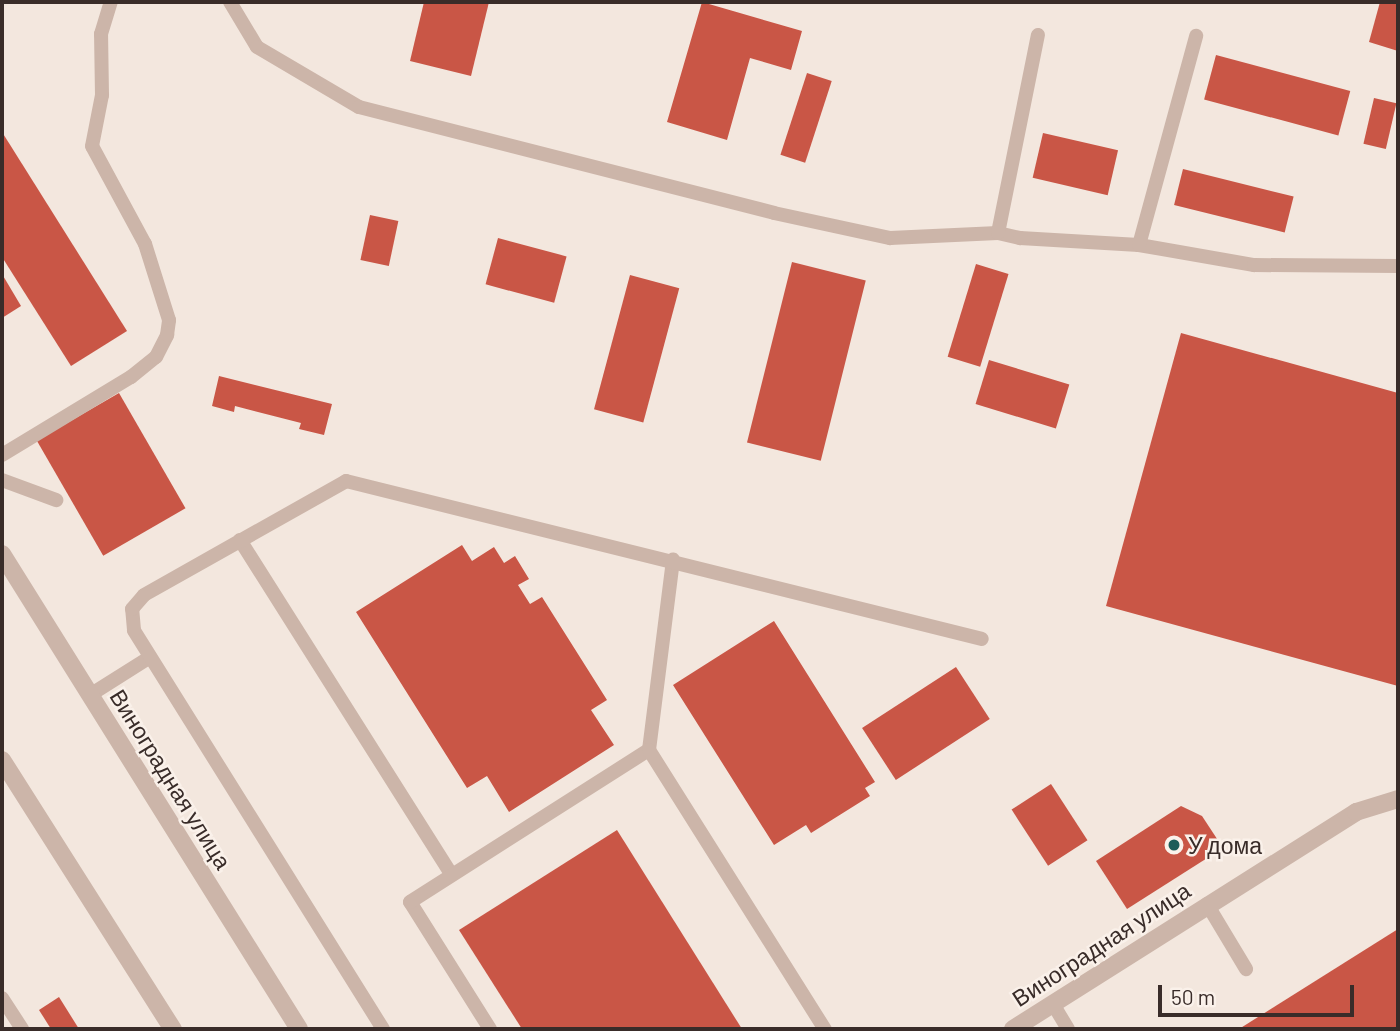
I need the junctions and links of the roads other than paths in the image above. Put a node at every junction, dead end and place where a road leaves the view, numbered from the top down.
1 (111, 2) edge
2 (230, 2) edge
3 (1038, 35) dead end
4 (1196, 36) dead end
5 (998, 233) junction
6 (1139, 245) junction
7 (1398, 266) edge
8 (2, 455) edge
9 (2, 480) edge
10 (56, 500) dead end
11 (240, 540) junction
12 (2, 554) edge
13 (673, 560) junction
14 (982, 639) dead end
15 (150, 657) junction
16 (90, 695) junction
17 (649, 750) junction
18 (2, 760) edge
19 (1398, 799) edge
20 (452, 875) junction
21 (1207, 904) junction
22 (1247, 970) dead end
23 (2, 998) edge
24 (1053, 1004) junction
25 (22, 1029) edge
26 (173, 1029) edge
27 (299, 1029) edge
28 (383, 1029) edge
29 (490, 1029) edge
30 (825, 1029) edge
31 (1013, 1029) edge
32 (1068, 1029) edge

1 - 8 lane
2 - 5 lane
3 - 5 lane
4 - 6 lane
5 - 6 lane
6 - 7 lane
9 - 10 lane
11 - 13 lane
11 - 15 lane
11 - 20 lane
12 - 16 street, Виноградная улица
13 - 14 lane
13 - 17 lane
15 - 16 lane
15 - 28 lane
16 - 27 street, Виноградная улица
17 - 20 lane
17 - 30 lane
18 - 26 street
19 - 21 street, Виноградная улица
20 - 29 lane
21 - 22 lane
21 - 24 street, Виноградная улица
23 - 25 lane
24 - 31 street, Виноградная улица
24 - 32 lane

